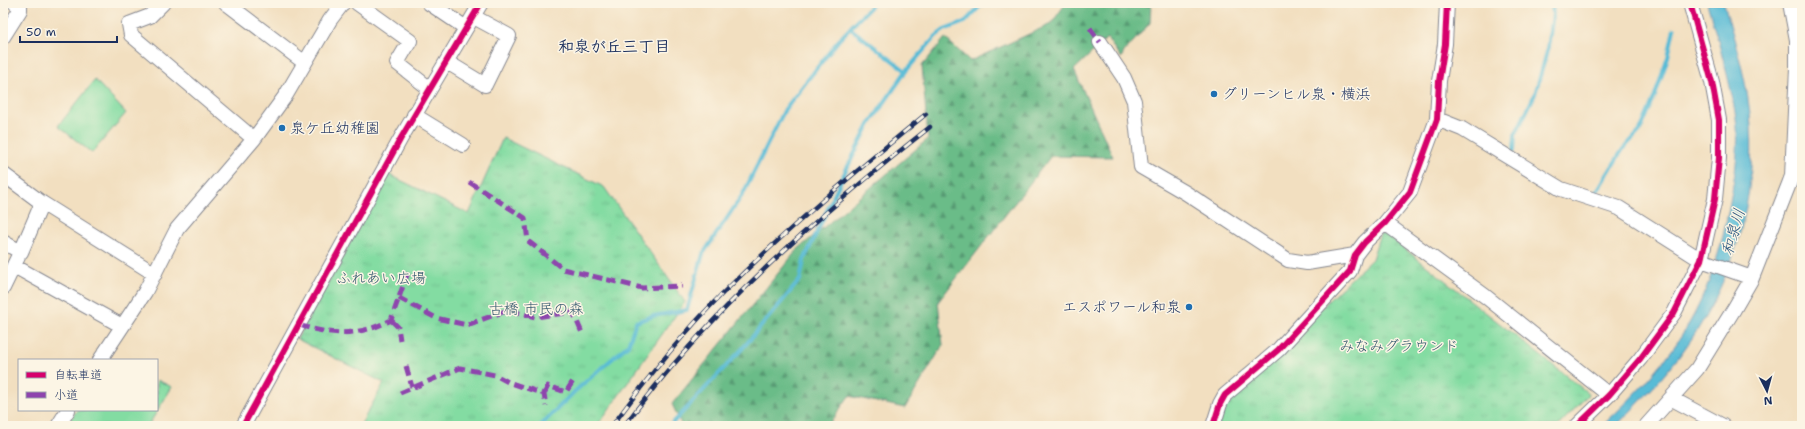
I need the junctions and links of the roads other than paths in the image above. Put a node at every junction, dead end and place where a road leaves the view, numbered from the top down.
1 (14, 3) edge
2 (226, 3) edge
3 (357, 3) edge
4 (429, 3) edge
5 (482, 3) edge
6 (1447, 3) edge
7 (1690, 3) edge
8 (1790, 3) edge
9 (340, 4) edge
10 (157, 5) edge
11 (470, 23) junction
12 (3, 37) edge
13 (1100, 42) dead end
14 (447, 62) junction
15 (306, 63) junction
16 (430, 89) junction
17 (414, 115) junction
18 (1436, 119) junction
19 (254, 139) junction
20 (464, 145) dead end
21 (3, 174) edge
22 (1797, 176) edge
23 (42, 203) junction
24 (1385, 223) junction
25 (3, 242) edge
26 (21, 252) junction
27 (1355, 255) junction
28 (1704, 261) junction
29 (14, 266) junction
30 (155, 274) junction
31 (1752, 278) junction
32 (3, 288) edge
33 (122, 326) junction
34 (101, 359) edge
35 (1609, 395) junction
36 (1672, 398) junction
37 (67, 411) edge
38 (58, 426) edge
39 (243, 426) edge
40 (1213, 426) edge
41 (1577, 426) edge
42 (1646, 426) edge
43 (1723, 426) edge

1 - 12 street
2 - 15 street
3 - 16 street
4 - 11 street
5 - 11 street
6 - 18 street
7 - 28 street
8 - 22 street
9 - 15 street
10 - 19 street
11 - 14 street
11 - 14 street
13 - 27 street
14 - 16 street
15 - 19 street
16 - 17 street
17 - 20 street
17 - 39 street
18 - 24 street
18 - 28 street
19 - 30 street
21 - 23 street
22 - 31 street
23 - 26 street
23 - 30 street
24 - 27 street
24 - 35 street
25 - 26 street
26 - 29 street
27 - 40 street
28 - 31 street
28 - 35 street
29 - 32 street
29 - 33 street
30 - 33 street
31 - 36 street
33 - 34 street
35 - 41 street
36 - 42 street
36 - 43 street
37 - 38 street

